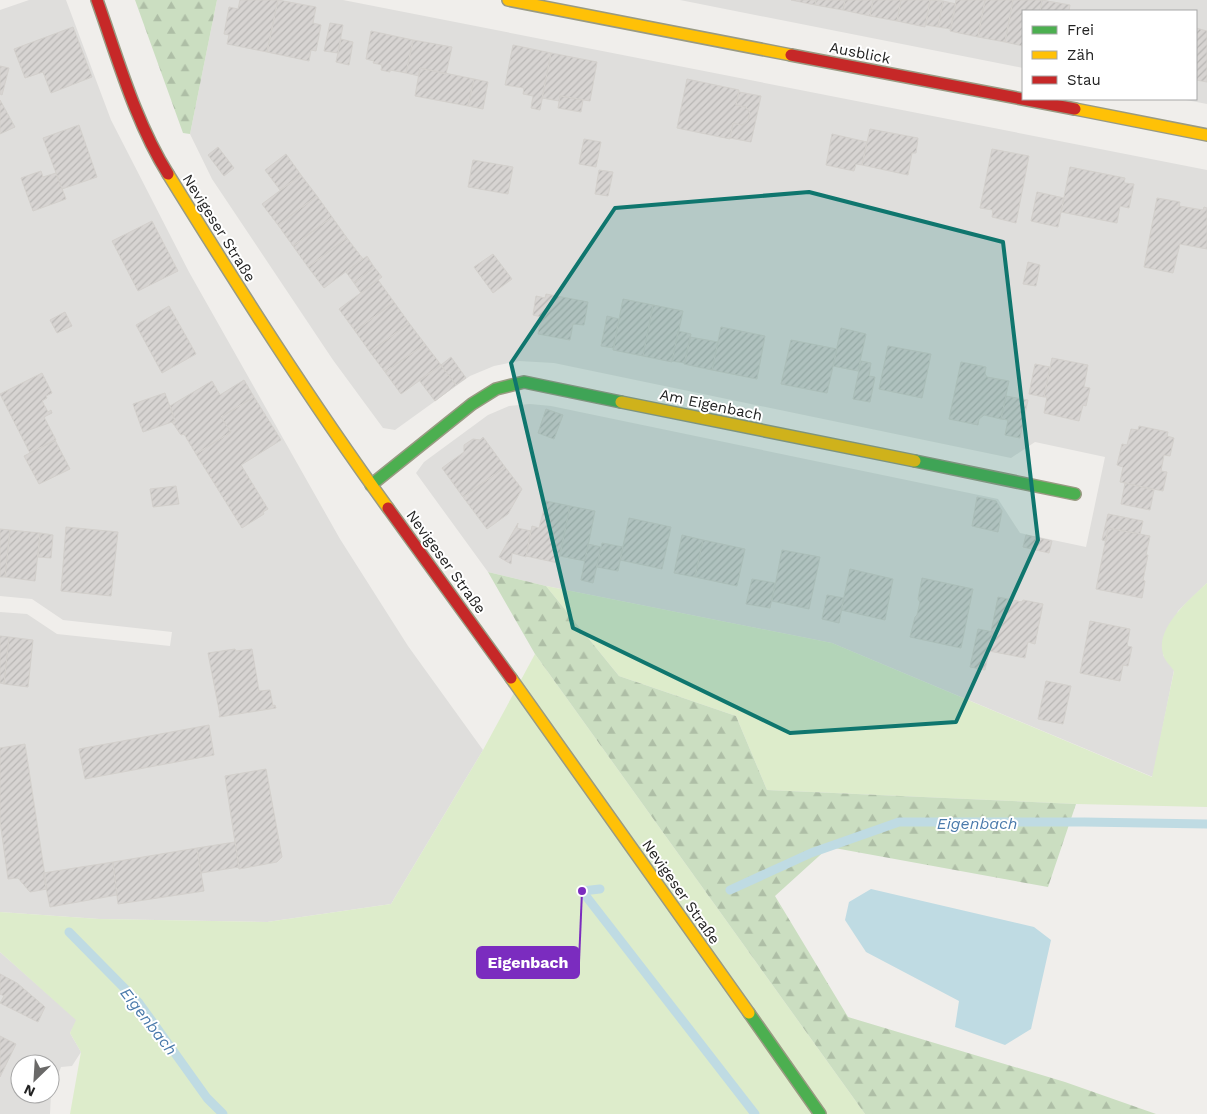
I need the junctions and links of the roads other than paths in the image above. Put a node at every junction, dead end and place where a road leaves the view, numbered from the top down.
1 (97, 0) edge
2 (508, 0) edge
3 (1022, 99) edge
4 (1026, 100) edge
5 (1207, 135) edge
6 (371, 485) junction
7 (1075, 494) dead end
8 (820, 1114) edge

1 - 6 street, Nevigeser Straße
2 - 3 street, Ausblick
4 - 5 street, Ausblick
6 - 7 street, Am Eigenbach
6 - 8 street, Nevigeser Straße

